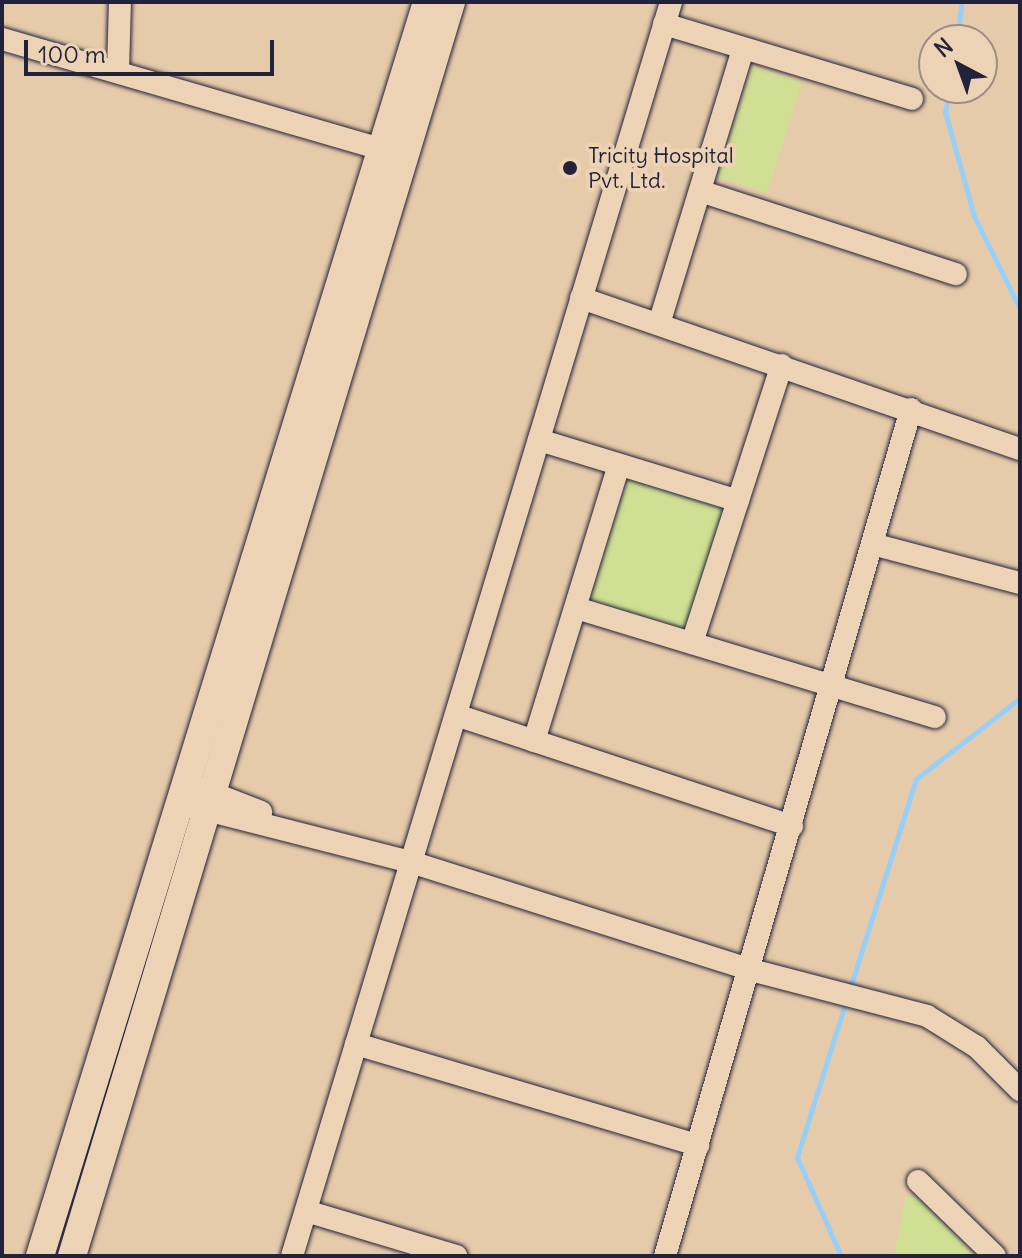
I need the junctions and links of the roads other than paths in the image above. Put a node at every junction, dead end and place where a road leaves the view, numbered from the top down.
1 (120, 2) edge
2 (427, 2) edge
3 (451, 2) edge
4 (668, 13) edge
5 (2, 39) edge
6 (743, 50) junction
7 (118, 72) junction
8 (912, 99) dead end
9 (381, 149) junction
10 (700, 191) junction
11 (956, 274) dead end
12 (581, 298) junction
13 (659, 324) junction
14 (782, 365) junction
15 (911, 409) junction
16 (539, 440) junction
17 (1020, 449) edge
18 (619, 465) junction
19 (738, 501) junction
20 (872, 544) junction
21 (1020, 583) edge
22 (576, 608) junction
23 (692, 643) junction
24 (832, 686) junction
25 (456, 715) junction
26 (935, 717) dead end
27 (534, 741) junction
28 (196, 797) junction
29 (792, 826) junction
30 (411, 862) junction
31 (751, 970) junction
32 (356, 1044) junction
33 (1020, 1090) edge
34 (698, 1145) junction
35 (918, 1181) dead end
36 (306, 1211) junction
37 (384, 1246) edge
38 (40, 1255) edge
39 (72, 1256) edge
40 (292, 1256) edge
41 (456, 1256) edge
42 (665, 1256) edge
43 (995, 1256) edge

1 - 7 street
2 - 9 main road
3 - 28 main road
4 - 6 street
4 - 12 street
5 - 7 street
6 - 8 street
6 - 10 street
7 - 9 street
9 - 28 main road
10 - 11 street
10 - 13 street
12 - 13 street
12 - 16 street
13 - 14 street
14 - 15 street
14 - 19 street
15 - 17 street
15 - 20 street
16 - 18 street
16 - 25 street
18 - 19 street
18 - 22 street
19 - 23 street
20 - 21 street
20 - 24 street
22 - 23 street
22 - 27 street
23 - 24 street
24 - 26 street
24 - 29 street
25 - 27 street
25 - 30 street
27 - 29 street
28 - 30 street
28 - 38 main road
28 - 39 main road
29 - 31 street
30 - 31 street
30 - 32 street
31 - 33 street
31 - 34 street
32 - 34 street
32 - 36 street
34 - 42 street
35 - 43 street
36 - 37 street
36 - 40 street
37 - 41 street

